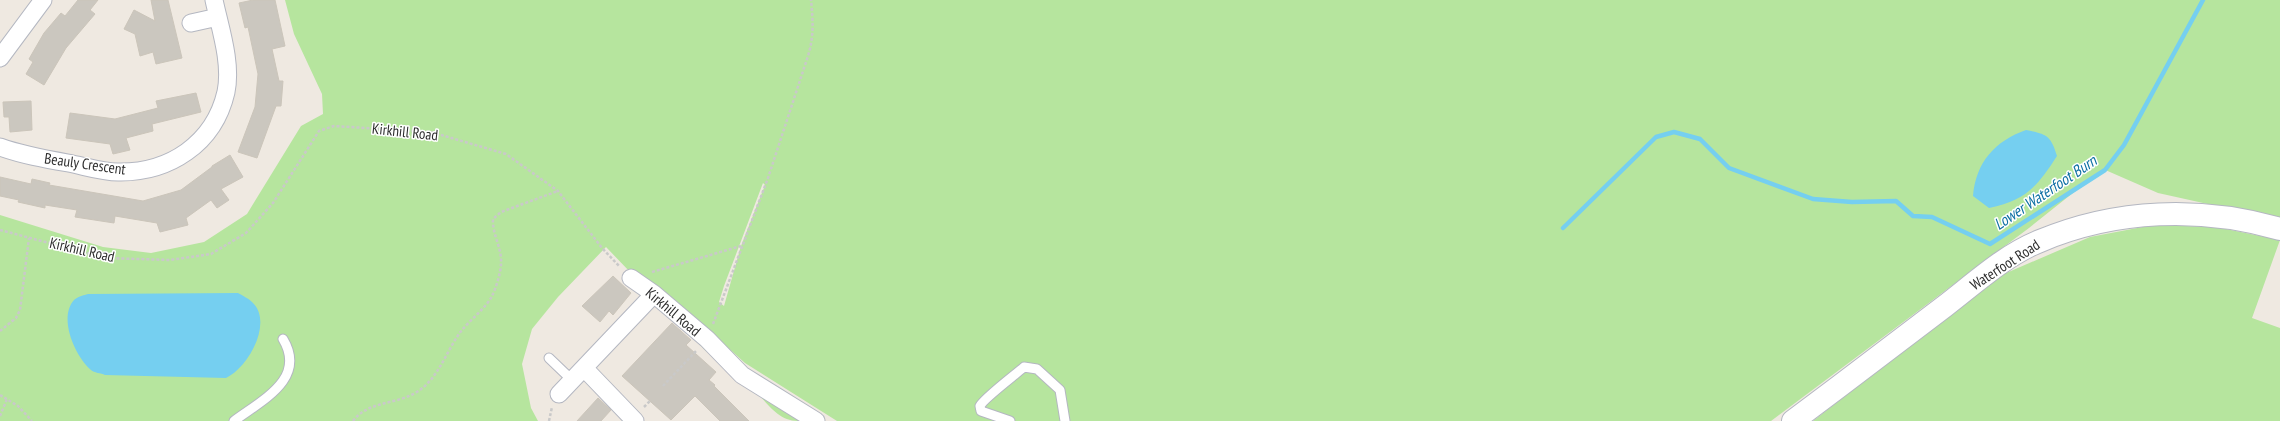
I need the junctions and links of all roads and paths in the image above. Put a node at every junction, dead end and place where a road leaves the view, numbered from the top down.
1 (43, 0) edge
2 (214, 0) edge
3 (811, 0) edge
4 (218, 17) junction
5 (191, 23) dead end
6 (0, 58) edge
7 (0, 147) edge
8 (558, 191) junction
9 (2280, 229) edge
10 (0, 230) edge
11 (29, 238) junction
12 (741, 246) junction
13 (631, 278) junction
14 (654, 294) junction
15 (0, 331) edge
16 (283, 339) dead end
17 (707, 339) junction
18 (548, 358) dead end
19 (579, 375) junction
20 (663, 386) dead end
21 (559, 394) dead end
22 (0, 395) edge
23 (7, 399) junction
24 (0, 416) edge
25 (32, 421) edge
26 (234, 421) edge
27 (353, 421) edge
28 (635, 421) edge
29 (816, 421) edge
30 (1010, 421) edge
31 (1065, 421) edge
32 (1793, 421) edge

1 - 6 street
2 - 4 street, Beauly Crescent
3 - 12 path
4 - 5 street
4 - 7 street, Beauly Crescent
8 - 11 path, Kirkhill Road
8 - 13 path, Kirkhill Road
8 - 27 path
9 - 32 street, Waterfoot Road
10 - 11 path, Kirkhill Road
11 - 15 path
12 - 13 path
12 - 17 path
13 - 14 street, Kirkhill Road
14 - 17 street, Kirkhill Road
14 - 19 street
16 - 26 lane
17 - 20 path
17 - 29 street, Kirkhill Road
18 - 19 lane
19 - 21 street
19 - 28 street
22 - 23 path
23 - 24 path
23 - 25 path
30 - 31 lane

